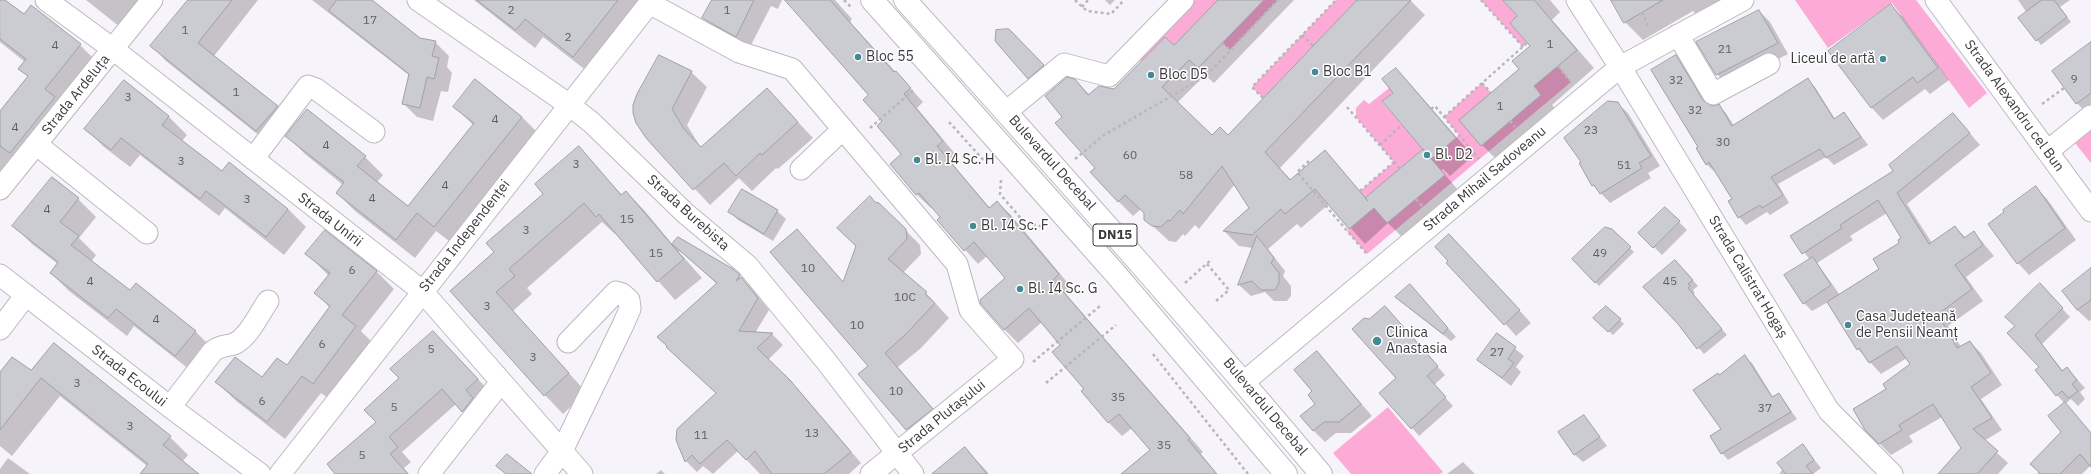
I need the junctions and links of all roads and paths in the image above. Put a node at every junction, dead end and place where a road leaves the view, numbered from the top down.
1 (46, 0) edge
2 (152, 0) edge
3 (418, 0) edge
4 (844, 0) edge
5 (905, 0) edge
6 (1074, 0) edge
7 (1088, 0) edge
8 (1124, 0) edge
9 (1183, 0) edge
10 (1278, 0) edge
11 (1336, 0) edge
12 (1481, 0) edge
13 (1577, 0) edge
14 (1743, 0) edge
15 (1936, 0) edge
16 (650, 2) edge
17 (863, 6) edge
18 (1082, 7) junction
19 (1642, 12) dead end
20 (1648, 26) dead end
21 (1302, 35) junction
22 (1678, 35) junction
23 (1222, 43) dead end
24 (1527, 43) dead end
25 (1313, 46) dead end
26 (1524, 47) junction
27 (112, 49) junction
28 (1230, 50) junction
29 (1769, 64) dead end
30 (1558, 66) dead end
31 (1620, 67) junction
32 (1571, 82) dead end
33 (1482, 83) junction
34 (916, 84) dead end
35 (2064, 88) dead end
36 (915, 89) dead end
37 (921, 90) dead end
38 (1491, 93) dead end
39 (1263, 98) dead end
40 (568, 104) junction
41 (2042, 104) dead end
42 (1347, 107) dead end
43 (1431, 109) dead end
44 (1006, 112) junction
45 (2091, 116) edge
46 (1444, 117) junction
47 (947, 120) dead end
48 (1510, 121) dead end
49 (1402, 125) dead end
50 (1516, 128) dead end
51 (374, 132) dead end
52 (849, 136) junction
53 (36, 144) junction
54 (1380, 145) junction
55 (2048, 151) junction
56 (253, 159) junction
57 (1479, 159) dead end
58 (1074, 160) dead end
59 (1309, 161) dead end
60 (1394, 162) junction
61 (987, 165) dead end
62 (801, 168) dead end
63 (1400, 169) dead end
64 (997, 176) dead end
65 (0, 190) edge
66 (1360, 191) dead end
67 (1416, 199) dead end
68 (1422, 207) dead end
69 (2091, 211) edge
70 (1048, 228) dead end
71 (147, 233) dead end
72 (1367, 254) dead end
73 (1212, 259) dead end
74 (1207, 264) junction
75 (0, 275) edge
76 (1184, 284) dead end
77 (422, 291) junction
78 (26, 295) junction
79 (268, 301) dead end
80 (1216, 301) dead end
81 (1100, 306) dead end
82 (1116, 325) dead end
83 (0, 329) edge
84 (568, 342) dead end
85 (1152, 353) dead end
86 (1022, 362) junction
87 (501, 382) junction
88 (1244, 382) junction
89 (1046, 383) dead end
90 (170, 408) junction
91 (562, 451) junction
92 (897, 453) junction
93 (260, 474) edge
94 (280, 474) edge
95 (429, 474) edge
96 (545, 474) edge
97 (582, 474) edge
98 (871, 474) edge
99 (912, 474) edge
100 (1248, 474) edge
101 (1286, 474) edge
102 (1321, 474) edge
103 (1892, 474) edge

1 - 27 street, Strada Unirii
2 - 27 street, Strada Ardeluța
3 - 40 street, Strada Burebista
4 - 17 path
5 - 44 main road, Bulevardul Decebal / DN15
6 - 18 path
7 - 18 path
8 - 18 path
9 - 44 street
10 - 28 path
11 - 21 path
12 - 26 path
13 - 31 street, Strada Calistrat Hogaș
14 - 22 street, Strada Mihail Sadoveanu
15 - 55 street, Strada Alexandru cel Bun
16 - 40 street, Strada Independenței
16 - 52 street
17 - 101 main road, Bulevardul Decebal / DN15
19 - 20 path
21 - 25 path
21 - 39 path
22 - 29 street
22 - 31 street, Strada Mihail Sadoveanu
23 - 28 path
24 - 26 path
26 - 33 path
27 - 53 street, Strada Ardeluța
27 - 56 street, Strada Unirii
28 - 58 path
30 - 32 path
31 - 88 street, Strada Mihail Sadoveanu
31 - 103 street, Strada Calistrat Hogaș
33 - 38 path
33 - 46 path
34 - 37 path
35 - 41 path
36 - 52 path
40 - 77 street, Strada Independenței
40 - 92 street, Strada Burebista
42 - 54 path
43 - 46 path
44 - 88 main road, Bulevardul Decebal / DN15
45 - 55 street
46 - 57 path
47 - 61 path
48 - 50 path
49 - 54 path
51 - 56 street
52 - 62 street
52 - 86 street
53 - 65 street, Strada Ardeluța
53 - 71 street
54 - 60 path
55 - 69 street, Strada Alexandru cel Bun
56 - 77 street, Strada Unirii
59 - 72 path
60 - 63 path
60 - 66 path
64 - 70 path
67 - 68 path
73 - 74 path
74 - 76 path
74 - 80 path
75 - 78 street, Strada Ecoului
77 - 87 street, Strada Unirii
77 - 94 street, Strada Independenței
78 - 83 street
78 - 90 street, Strada Ecoului
79 - 90 street
81 - 86 path
82 - 89 path
84 - 91 street
85 - 100 path
86 - 92 street, Strada Plutașului
87 - 91 street, Strada Unirii
87 - 95 street
88 - 102 main road, Bulevardul Decebal / DN15
90 - 93 street, Strada Ecoului
91 - 96 street
91 - 97 street, Strada Unirii
92 - 98 street, Strada Plutașului
92 - 99 street, Strada Burebista

